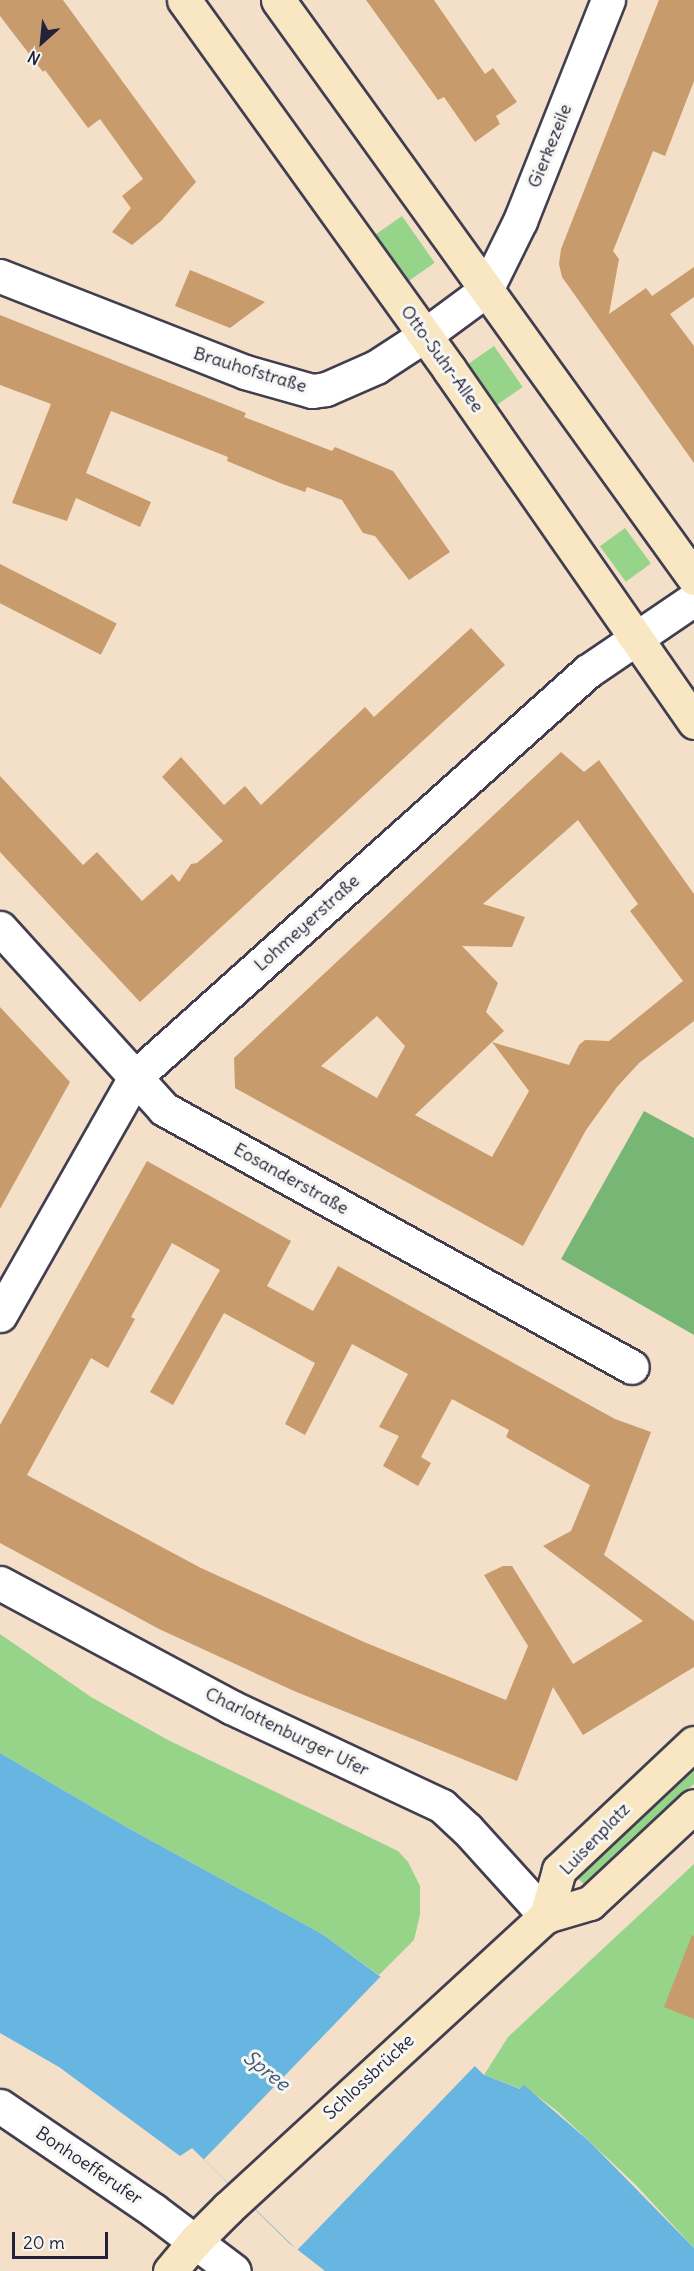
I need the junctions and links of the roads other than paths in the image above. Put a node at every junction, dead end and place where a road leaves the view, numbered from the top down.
1 (184, 0) edge
2 (278, 0) edge
3 (608, 0) edge
4 (0, 276) edge
5 (486, 290) junction
6 (425, 335) junction
7 (694, 578) edge
8 (694, 599) edge
9 (638, 638) junction
10 (694, 722) edge
11 (0, 928) edge
12 (135, 1077) junction
13 (0, 1315) edge
14 (632, 1368) dead end
15 (0, 1583) edge
16 (694, 1743) edge
17 (694, 1806) edge
18 (546, 1916) junction
19 (0, 2106) edge
20 (195, 2241) junction
21 (170, 2271) edge
22 (234, 2271) edge

1 - 6 main road, Otto-Suhr-Allee
2 - 5 main road
3 - 5 street, Gierkezeile
4 - 6 street, Brauhofstraße
5 - 6 street, Brauhofstraße
5 - 7 main road
6 - 9 main road, Otto-Suhr-Allee
8 - 9 street, Lohmeyerstraße
9 - 10 main road, Otto-Suhr-Allee
9 - 12 street, Lohmeyerstraße
11 - 12 street, Eosanderstraße
12 - 13 street, Lohmeyerstraße
12 - 14 street, Eosanderstraße
15 - 18 street, Charlottenburger Ufer
16 - 18 main road, Luisenplatz
17 - 18 main road
18 - 20 main road, Schlossbrücke
19 - 20 street, Bonhoefferufer
20 - 21 main road, Schlossbrücke
20 - 22 street, Bonhoefferufer

